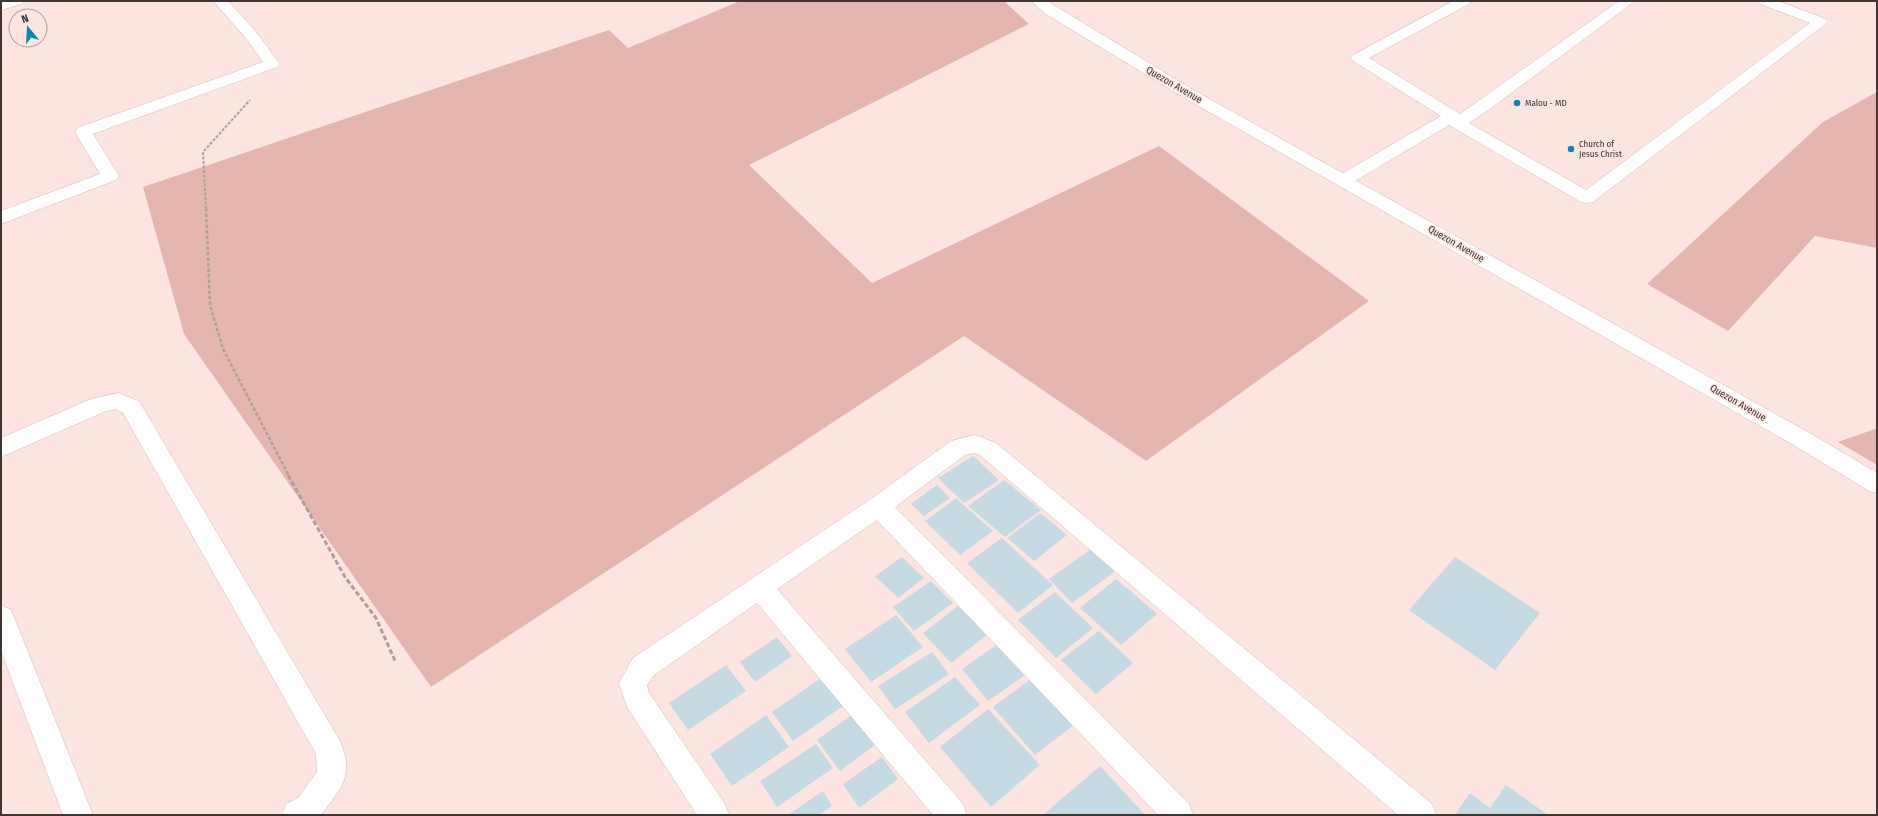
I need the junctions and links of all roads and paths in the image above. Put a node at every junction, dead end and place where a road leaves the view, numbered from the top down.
1 (17, 1) edge
2 (220, 1) edge
3 (1038, 1) edge
4 (1464, 1) edge
5 (1628, 1) edge
6 (1765, 1) edge
7 (1, 6) edge
8 (272, 64) junction
9 (1454, 120) junction
10 (1344, 180) junction
11 (1, 218) edge
12 (1, 448) edge
13 (1877, 484) edge
14 (879, 506) junction
15 (760, 588) junction
16 (1, 617) edge
17 (396, 663) dead end
18 (78, 815) edge
19 (297, 815) edge
20 (714, 815) edge
21 (952, 815) edge
22 (1178, 815) edge
23 (1421, 815) edge

1 - 7 street
2 - 8 street
3 - 10 street, Quezon Avenue
4 - 9 street
5 - 9 street
6 - 9 street
8 - 11 street
8 - 17 path
9 - 10 street
10 - 13 street, Quezon Avenue
12 - 19 street
14 - 15 street
14 - 22 street
14 - 23 street
15 - 20 street
15 - 21 street
16 - 18 street

